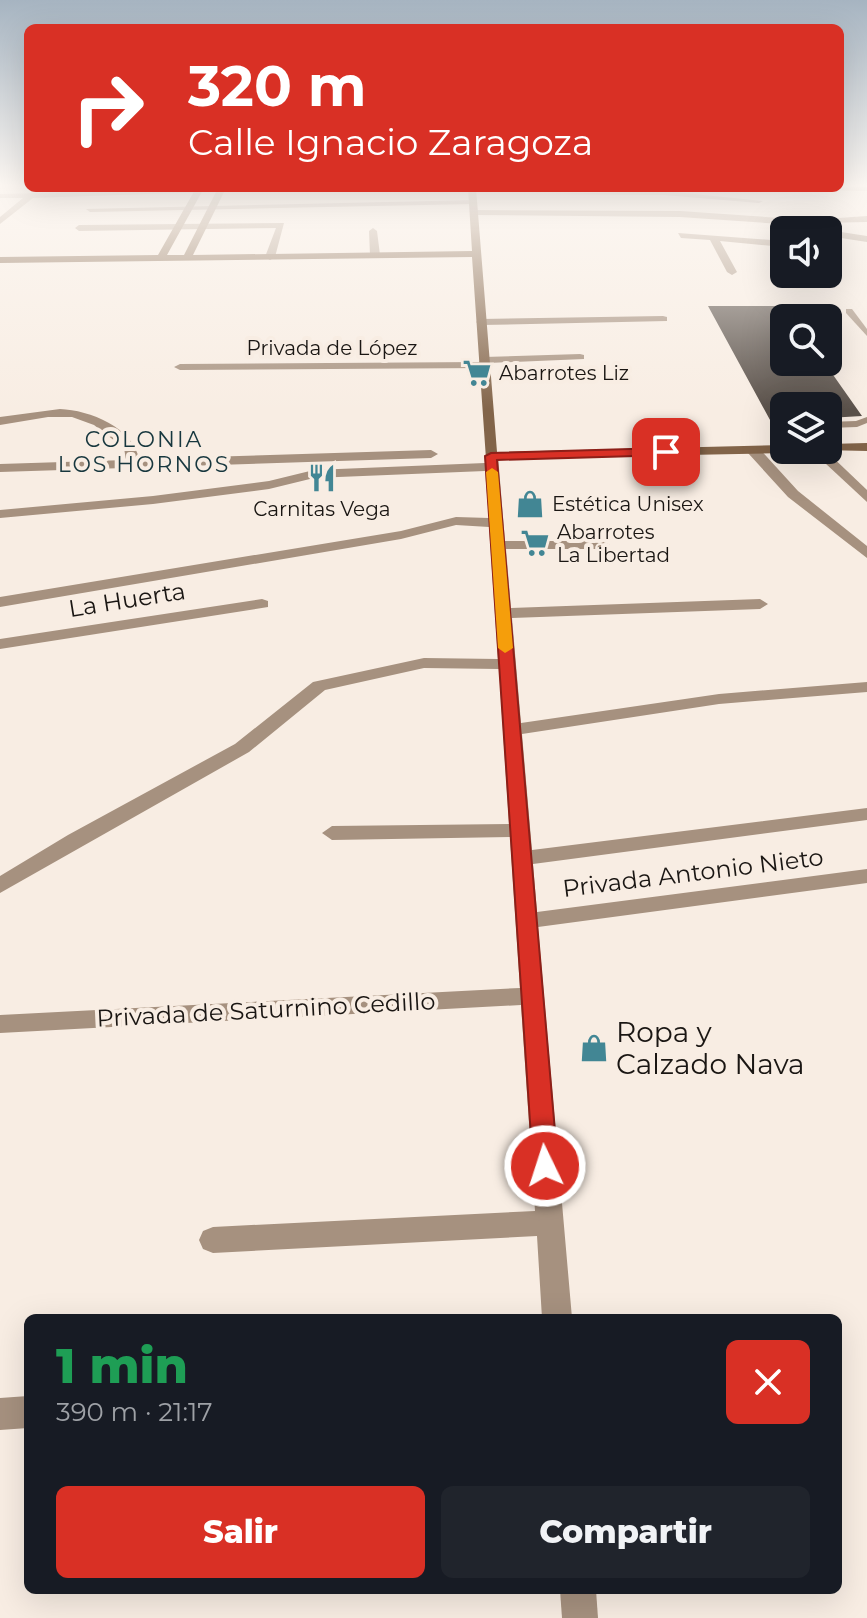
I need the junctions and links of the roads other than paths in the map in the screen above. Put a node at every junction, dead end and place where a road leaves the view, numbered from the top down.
1 (0, 260) edge
2 (40, 260) edge
3 (477, 260) edge
4 (725, 260) edge
5 (732, 272) dead end
6 (849, 311) dead end
7 (663, 319) dead end
8 (481, 322) junction
9 (867, 334) edge
10 (580, 357) dead end
11 (484, 362) junction
12 (180, 367) dead end
13 (867, 420) edge
14 (0, 421) edge
15 (842, 425) edge
16 (867, 447) edge
17 (842, 448) edge
18 (770, 449) edge
19 (753, 450) junction
20 (431, 454) dead end
21 (303, 458) junction
22 (491, 462) junction
23 (133, 463) junction
24 (832, 464) edge
25 (0, 468) edge
26 (314, 474) junction
27 (867, 498) edge
28 (0, 514) edge
29 (497, 534) junction
30 (603, 545) dead end
31 (867, 553) edge
32 (0, 602) edge
33 (262, 604) dead end
34 (622, 604) dead end
35 (760, 604) dead end
36 (503, 611) junction
37 (0, 644) edge
38 (507, 664) junction
39 (867, 687) edge
40 (512, 730) junction
41 (867, 814) edge
42 (519, 830) junction
43 (332, 833) dead end
44 (522, 858) junction
45 (867, 876) edge
46 (0, 886) edge
47 (527, 921) junction
48 (532, 996) junction
49 (0, 1024) edge
50 (550, 1223) junction
51 (213, 1240) dead end
52 (557, 1314) edge
53 (24, 1412) edge
54 (0, 1414) edge
55 (578, 1594) edge
56 (580, 1618) edge

1 - 2 street
3 - 8 street
4 - 5 street
6 - 9 lane
7 - 8 street
8 - 11 street
10 - 11 street, Privada de López
11 - 12 street, Privada de López
11 - 22 street
13 - 15 lane
14 - 23 street
16 - 17 street
18 - 19 street
19 - 22 street
19 - 31 street
20 - 21 street
21 - 23 street
21 - 26 street
22 - 26 street
22 - 29 street
23 - 25 street
24 - 27 street
26 - 28 street
29 - 30 street
29 - 32 street
29 - 36 street
33 - 37 street, La Huerta
34 - 36 street
35 - 36 street
36 - 38 street
38 - 40 street
38 - 46 street
39 - 40 street
40 - 42 street
41 - 44 street
42 - 43 street
42 - 44 street
44 - 47 street
45 - 47 street, Privada Antonio Nieto
47 - 48 street
48 - 49 street, Privada de Saturnino Cedillo
48 - 50 street
50 - 51 street
50 - 52 street
53 - 54 street
55 - 56 street

